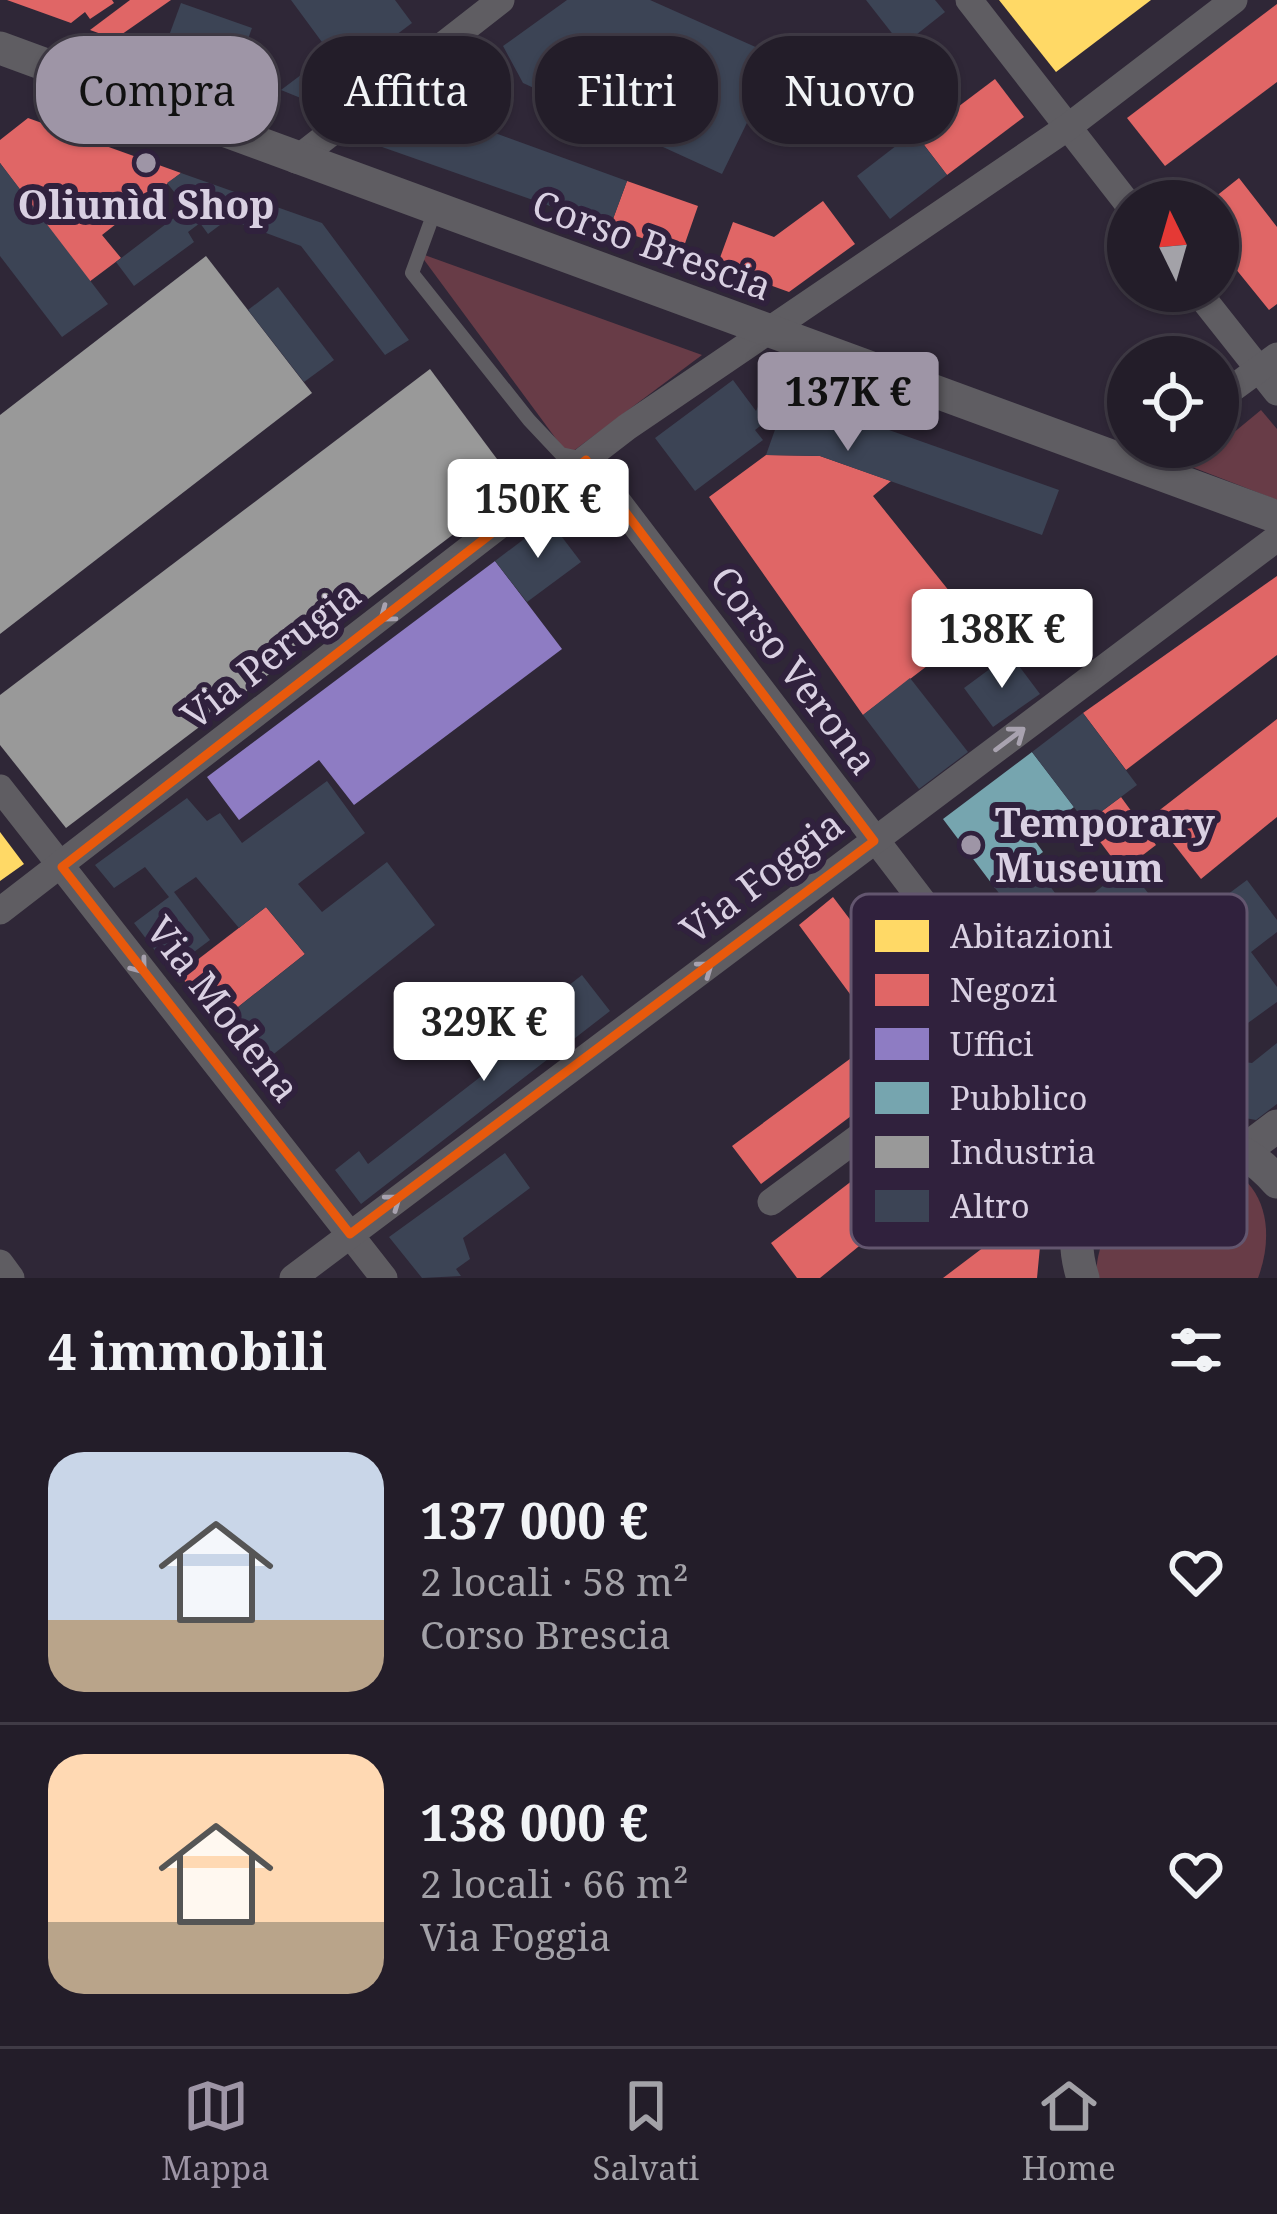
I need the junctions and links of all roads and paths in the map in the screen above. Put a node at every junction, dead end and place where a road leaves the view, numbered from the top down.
1 (501, 0) edge
2 (969, 0) edge
3 (1234, 0) edge
4 (0, 48) edge
5 (1068, 127) junction
6 (296, 160) junction
7 (1109, 180) edge
8 (435, 210) junction
9 (1218, 312) edge
10 (767, 332) junction
11 (1268, 363) edge
12 (1239, 384) edge
13 (1277, 392) edge
14 (1107, 444) edge
15 (586, 460) junction
16 (1170, 468) edge
17 (1277, 517) edge
18 (1277, 538) edge
19 (0, 788) edge
20 (874, 841) junction
21 (62, 867) junction
22 (914, 894) edge
23 (0, 911) edge
24 (1277, 1126) edge
25 (851, 1143) edge
26 (1247, 1149) edge
27 (1247, 1154) edge
28 (1277, 1182) edge
29 (771, 1202) dead end
30 (350, 1234) junction
31 (0, 1263) edge
32 (11, 1278) edge
33 (292, 1278) edge
34 (384, 1278) edge

1 - 6 street
2 - 5 street
3 - 5 street, Via Perugia
4 - 6 street, Corso Brescia
5 - 7 street
5 - 10 street, Via Perugia
6 - 8 street, Corso Brescia
8 - 10 street, Corso Brescia
8 - 15 lane, Corso Verona
9 - 11 street
10 - 14 street, Corso Brescia
10 - 15 street, Via Perugia
11 - 12 street
11 - 13 street
15 - 20 street, Corso Verona
15 -> 21 street, Via Perugia
16 - 17 street, Corso Brescia
20 -> 18 street, Via Foggia
19 - 21 street, Via Modena
20 - 22 street, Corso Verona
30 -> 20 street, Via Foggia
21 - 23 street, Via Perugia
21 -> 30 street, Via Modena
24 - 26 street
25 - 29 street
27 - 28 street
30 - 33 street, Via Foggia
30 - 34 street, Via Modena
31 - 32 street

